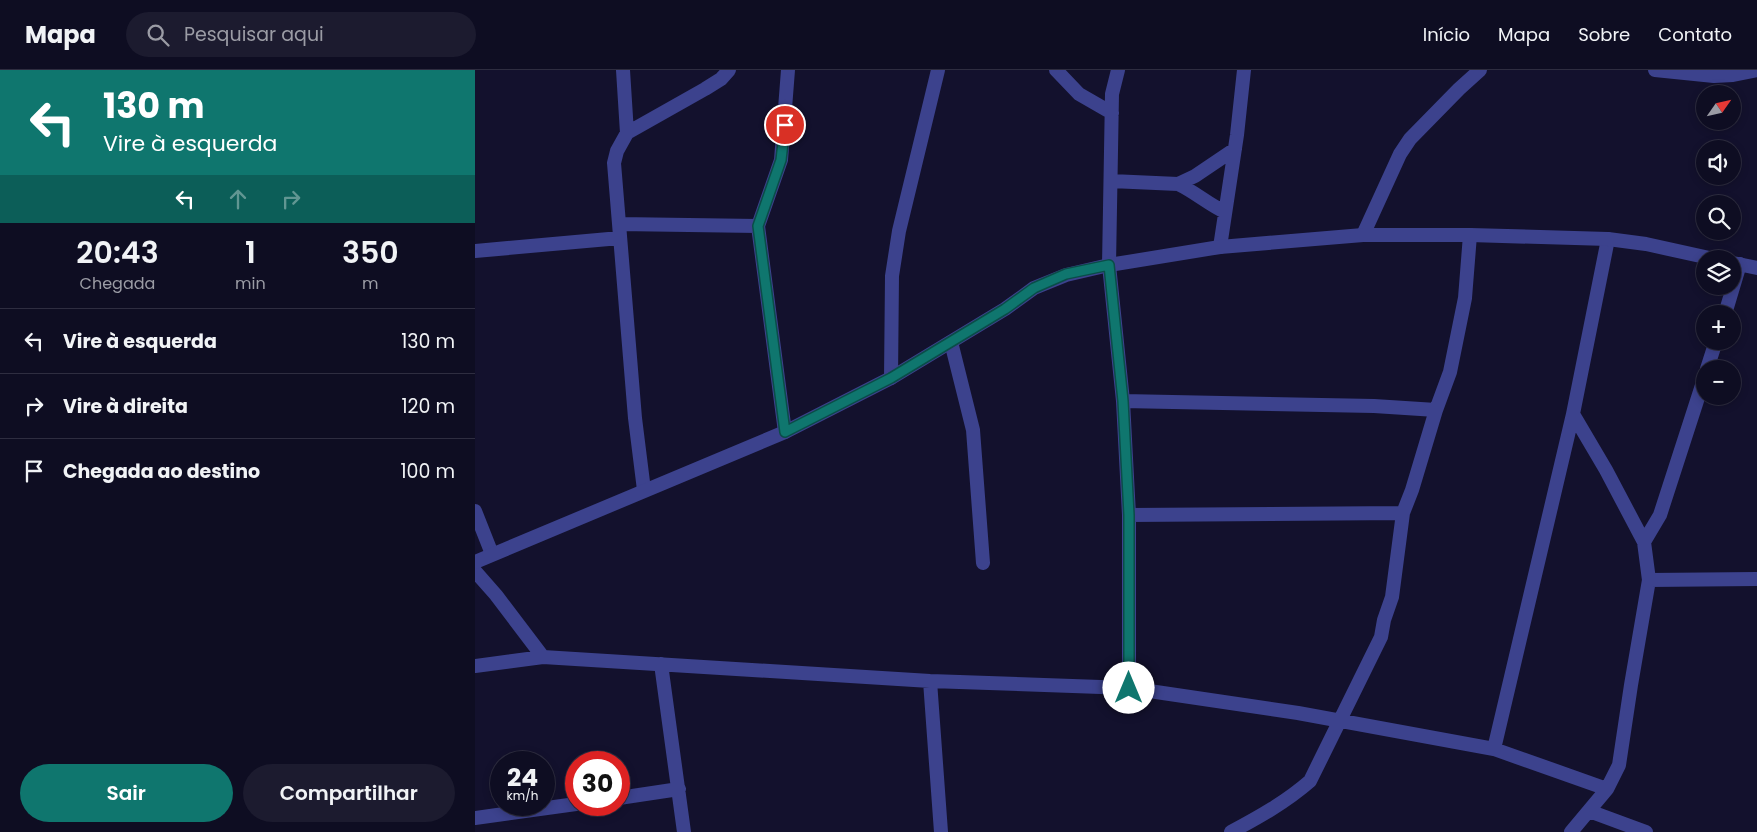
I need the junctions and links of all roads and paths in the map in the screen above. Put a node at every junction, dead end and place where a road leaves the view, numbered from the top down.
1 (623, 70) edge
2 (729, 70) edge
3 (788, 70) edge
4 (938, 70) edge
5 (1056, 70) edge
6 (1118, 70) edge
7 (1245, 70) edge
8 (1480, 70) edge
9 (1655, 70) edge
10 (1757, 70) edge
11 (1112, 113) junction
12 (627, 133) junction
13 (1235, 149) junction
14 (1111, 181) junction
15 (1178, 184) junction
16 (1225, 212) junction
17 (619, 224) junction
18 (758, 226) junction
19 (1363, 234) junction
20 (1470, 235) junction
21 (620, 238) junction
22 (1608, 239) junction
23 (1220, 247) junction
24 (475, 251) edge
25 (1696, 255) edge
26 (1741, 264) edge
27 (1109, 265) junction
28 (1757, 268) edge
29 (951, 342) junction
30 (891, 378) junction
31 (1123, 401) junction
32 (1696, 404) edge
33 (1436, 410) junction
34 (1573, 414) junction
35 (785, 432) junction
36 (644, 490) junction
37 (475, 511) edge
38 (1403, 514) junction
39 (1129, 515) junction
40 (1644, 542) junction
41 (492, 554) junction
42 (475, 562) edge
43 (983, 564) dead end
44 (475, 571) edge
45 (1757, 579) edge
46 (1649, 580) junction
47 (543, 657) junction
48 (661, 664) junction
49 (475, 666) edge
50 (930, 681) junction
51 (1129, 688) junction
52 (1338, 720) junction
53 (1494, 749) junction
54 (679, 789) junction
55 (1607, 789) junction
56 (630, 796) edge
57 (565, 806) edge
58 (1589, 811) junction
59 (475, 818) edge
60 (1249, 828) edge
61 (684, 832) edge
62 (941, 832) edge
63 (1231, 832) edge
64 (1571, 832) edge
65 (1646, 832) edge

1 - 12 street
2 - 12 street
3 - 18 street
4 - 30 street
5 - 11 street
6 - 11 street
7 - 13 street
8 - 19 street
9 - 10 street
11 - 14 street
12 - 17 street
13 - 15 street
13 - 16 street
14 - 15 street
14 - 27 street
15 - 16 street
16 - 23 street
17 - 18 street
17 - 21 street
18 - 35 street
19 - 20 street
19 - 23 street
20 - 22 street
20 - 33 street
21 - 24 street
21 - 36 street
22 - 25 street
22 - 34 street
23 - 27 street
26 - 28 street
27 - 29 street
27 - 31 street
29 - 30 street
29 - 43 street
30 - 35 street
31 - 33 street
31 - 39 street
32 - 40 street
33 - 38 street
34 - 40 street
34 - 53 street
35 - 36 street
36 - 41 street
37 - 41 street
38 - 39 street
38 - 52 street
39 - 51 street
40 - 46 street
41 - 42 street
44 - 47 street
45 - 46 street
46 - 55 street
47 - 48 street
47 - 49 street
48 - 50 street
48 - 54 street
50 - 51 street
50 - 62 street
51 - 52 street
52 - 53 street
52 - 60 street
53 - 55 street
54 - 56 street
54 - 61 street
55 - 58 street
57 - 59 street
58 - 64 street
58 - 65 street
60 - 63 street

